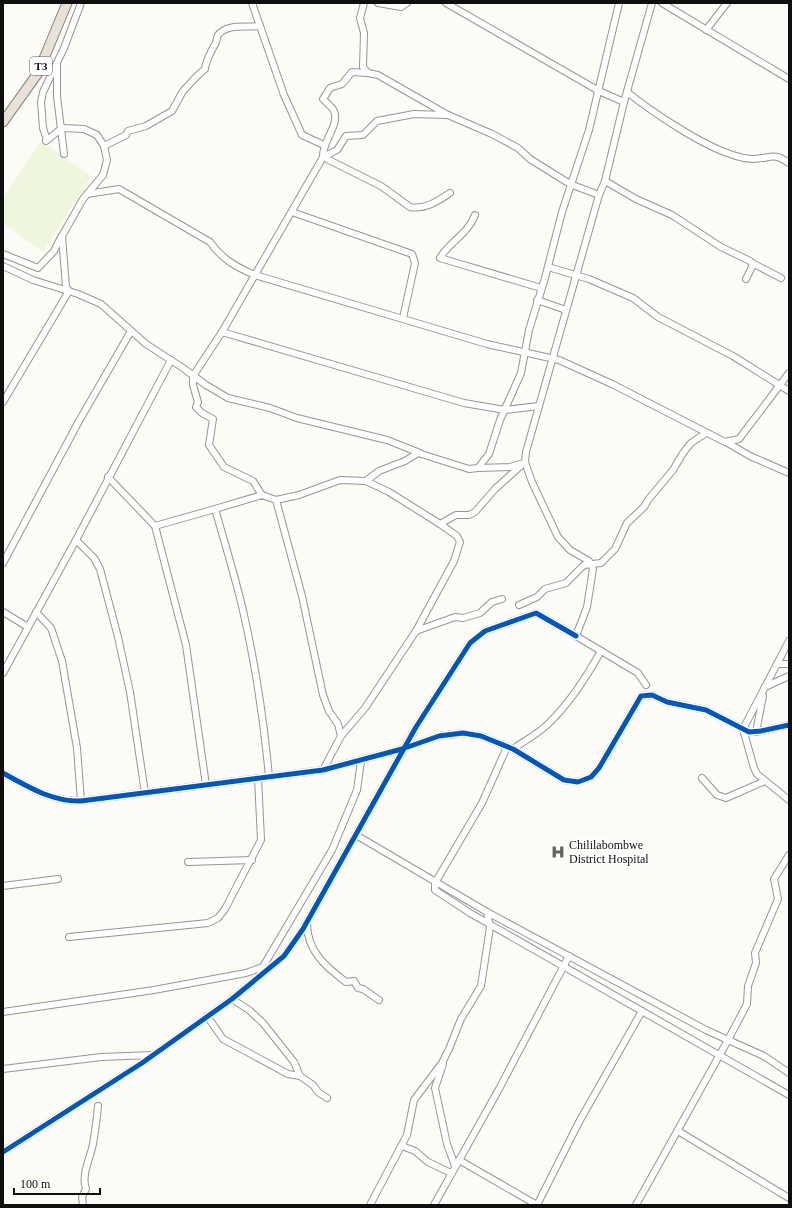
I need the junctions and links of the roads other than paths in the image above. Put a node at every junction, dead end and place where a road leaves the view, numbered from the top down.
1 (68, 3) edge
2 (81, 3) edge
3 (252, 3) edge
4 (364, 3) edge
5 (378, 3) edge
6 (408, 3) edge
7 (446, 3) edge
8 (619, 3) edge
9 (652, 3) edge
10 (727, 3) edge
11 (666, 4) edge
12 (260, 26) junction
13 (706, 30) junction
14 (58, 63) junction
15 (368, 73) junction
16 (789, 79) edge
17 (599, 91) junction
18 (627, 92) junction
19 (624, 102) junction
20 (448, 115) junction
21 (3, 122) edge
22 (62, 128) junction
23 (324, 145) junction
24 (104, 146) junction
25 (64, 154) dead end
26 (323, 157) junction
27 (789, 163) edge
28 (605, 181) junction
29 (570, 184) junction
30 (450, 193) dead end
31 (87, 194) junction
32 (599, 195) junction
33 (292, 212) junction
34 (475, 215) dead end
35 (62, 236) junction
36 (3, 254) edge
37 (752, 263) junction
38 (3, 266) edge
39 (548, 267) junction
40 (255, 275) junction
41 (576, 275) junction
42 (781, 278) dead end
43 (746, 280) dead end
44 (541, 288) junction
45 (69, 291) junction
46 (537, 300) junction
47 (566, 310) junction
48 (403, 318) junction
49 (131, 331) junction
50 (222, 332) junction
51 (523, 353) junction
52 (551, 359) junction
53 (171, 360) junction
54 (789, 373) edge
55 (193, 376) junction
56 (781, 385) junction
57 (789, 391) edge
58 (3, 402) edge
59 (539, 406) junction
60 (505, 410) junction
61 (706, 433) junction
62 (726, 442) junction
63 (421, 453) junction
64 (525, 462) junction
65 (478, 468) junction
66 (789, 473) edge
67 (108, 477) junction
68 (366, 481) junction
69 (262, 495) junction
70 (276, 500) junction
71 (215, 509) junction
72 (440, 524) junction
73 (155, 526) junction
74 (76, 540) junction
75 (3, 563) edge
76 (591, 565) junction
77 (502, 599) dead end
78 (519, 605) dead end
79 (3, 612) edge
80 (36, 612) junction
81 (28, 627) junction
82 (416, 631) junction
83 (576, 636) junction
84 (789, 641) edge
85 (601, 651) junction
86 (777, 664) junction
87 (789, 664) edge
88 (3, 673) edge
89 (789, 676) edge
90 (646, 684) dead end
91 (764, 689) junction
92 (789, 725) edge
93 (743, 729) junction
94 (756, 732) junction
95 (341, 736) junction
96 (405, 748) junction
97 (510, 748) junction
98 (361, 761) junction
99 (323, 770) junction
100 (3, 773) edge
101 (269, 777) junction
102 (258, 778) junction
103 (702, 778) dead end
104 (765, 781) junction
105 (206, 785) junction
106 (145, 793) junction
107 (789, 800) edge
108 (81, 801) junction
109 (356, 835) junction
110 (789, 856) edge
111 (252, 860) junction
112 (188, 862) dead end
113 (58, 879) dead end
114 (436, 881) junction
115 (3, 886) edge
116 (488, 912) junction
117 (306, 923) junction
118 (490, 925) junction
119 (69, 937) dead end
120 (569, 956) junction
121 (563, 966) junction
122 (263, 967) junction
123 (254, 980) junction
124 (232, 999) junction
125 (379, 1000) dead end
126 (642, 1011) junction
127 (3, 1012) edge
128 (207, 1016) junction
129 (728, 1040) junction
130 (446, 1054) junction
131 (719, 1055) junction
132 (153, 1056) junction
133 (3, 1069) edge
134 (789, 1074) edge
135 (300, 1076) junction
136 (789, 1095) edge
137 (327, 1098) dead end
138 (98, 1106) dead end
139 (678, 1131) junction
140 (402, 1146) junction
141 (3, 1152) edge
142 (457, 1163) junction
143 (452, 1173) junction
144 (789, 1198) edge
145 (83, 1205) edge
146 (370, 1205) edge
147 (434, 1205) edge
148 (537, 1205) edge
149 (636, 1205) edge

1 - 21 highway, T3
2 - 14 street
3 - 12 street
4 - 15 street
5 - 6 street
7 - 17 street
8 - 17 street
9 - 18 street
10 - 13 street
11 - 13 street
12 - 23 street
12 - 24 street
13 - 16 street
14 - 22 street
14 - 22 street
15 - 20 street
15 - 23 street
17 - 19 street
17 - 29 street
18 - 19 street
18 - 27 street
19 - 28 street
20 - 26 street
20 - 29 street
22 - 24 street
22 - 25 street
23 - 26 street
24 - 31 street
26 - 30 street
26 - 33 street
28 - 32 street
28 - 37 street
29 - 32 street
29 - 39 street
31 - 35 street
31 - 40 street
32 - 41 street
33 - 40 street
33 - 48 street
34 - 44 street
35 - 36 street
35 - 45 street
37 - 42 street
37 - 43 street
38 - 45 street
39 - 41 street
39 - 44 street
40 - 48 street
40 - 50 street
41 - 47 street
41 - 56 street
44 - 46 street
45 - 49 street
45 - 58 street
46 - 47 street
46 - 51 street
47 - 52 street
48 - 51 street
49 - 53 street
49 - 75 street
50 - 55 street
50 - 60 street
51 - 52 street
51 - 60 street
52 - 59 street
52 - 61 street
53 - 55 street
53 - 67 street
54 - 56 street
55 - 63 street
55 - 69 street
56 - 57 street
56 - 62 street
59 - 60 street
59 - 64 street
60 - 65 street
61 - 62 street
61 - 76 street
62 - 66 street
63 - 65 street
63 - 68 street
64 - 65 street
64 - 72 street
64 - 76 street
67 - 73 street
67 - 74 street
68 - 70 street
68 - 72 street
69 - 70 street
69 - 71 street
70 - 95 street
71 - 73 street
71 - 101 street
72 - 82 street
73 - 105 street
74 - 80 street
74 - 106 street
76 - 78 street
76 - 83 street
77 - 82 street
79 - 81 street
80 - 81 street
80 - 108 street
81 - 88 street
82 - 95 street
83 - 85 street
83 - 96 street
84 - 86 street
85 - 90 street
85 - 97 street
86 - 87 street
86 - 91 street
89 - 91 street
91 - 93 street
91 - 94 street
92 - 94 street
93 - 94 street
93 - 97 street
93 - 104 street
95 - 99 street
96 - 97 street
96 - 98 street
96 - 109 street
97 - 114 street
98 - 99 street
98 - 122 street
99 - 101 street
100 - 108 street
101 - 102 street
102 - 105 street
102 - 111 street
103 - 104 street
104 - 107 street
105 - 106 street
106 - 108 street
109 - 114 street
109 - 117 street
110 - 129 street
111 - 112 street
111 - 119 street
113 - 115 street
114 - 116 street
114 - 118 street
116 - 118 street
116 - 120 street
117 - 123 street
117 - 125 street
118 - 121 street
118 - 130 street
120 - 121 street
120 - 129 street
121 - 126 street
121 - 142 street
122 - 123 street
122 - 127 street
123 - 124 street
124 - 128 street
124 - 135 street
126 - 131 street
126 - 148 street
128 - 132 street
128 - 135 street
129 - 131 street
129 - 134 street
130 - 140 street
130 - 142 street
131 - 136 street
131 - 139 street
132 - 133 street
132 - 141 street
135 - 137 street
138 - 145 street
139 - 144 street
139 - 149 street
140 - 143 street
140 - 146 street
142 - 143 street
142 - 148 street
143 - 147 street

